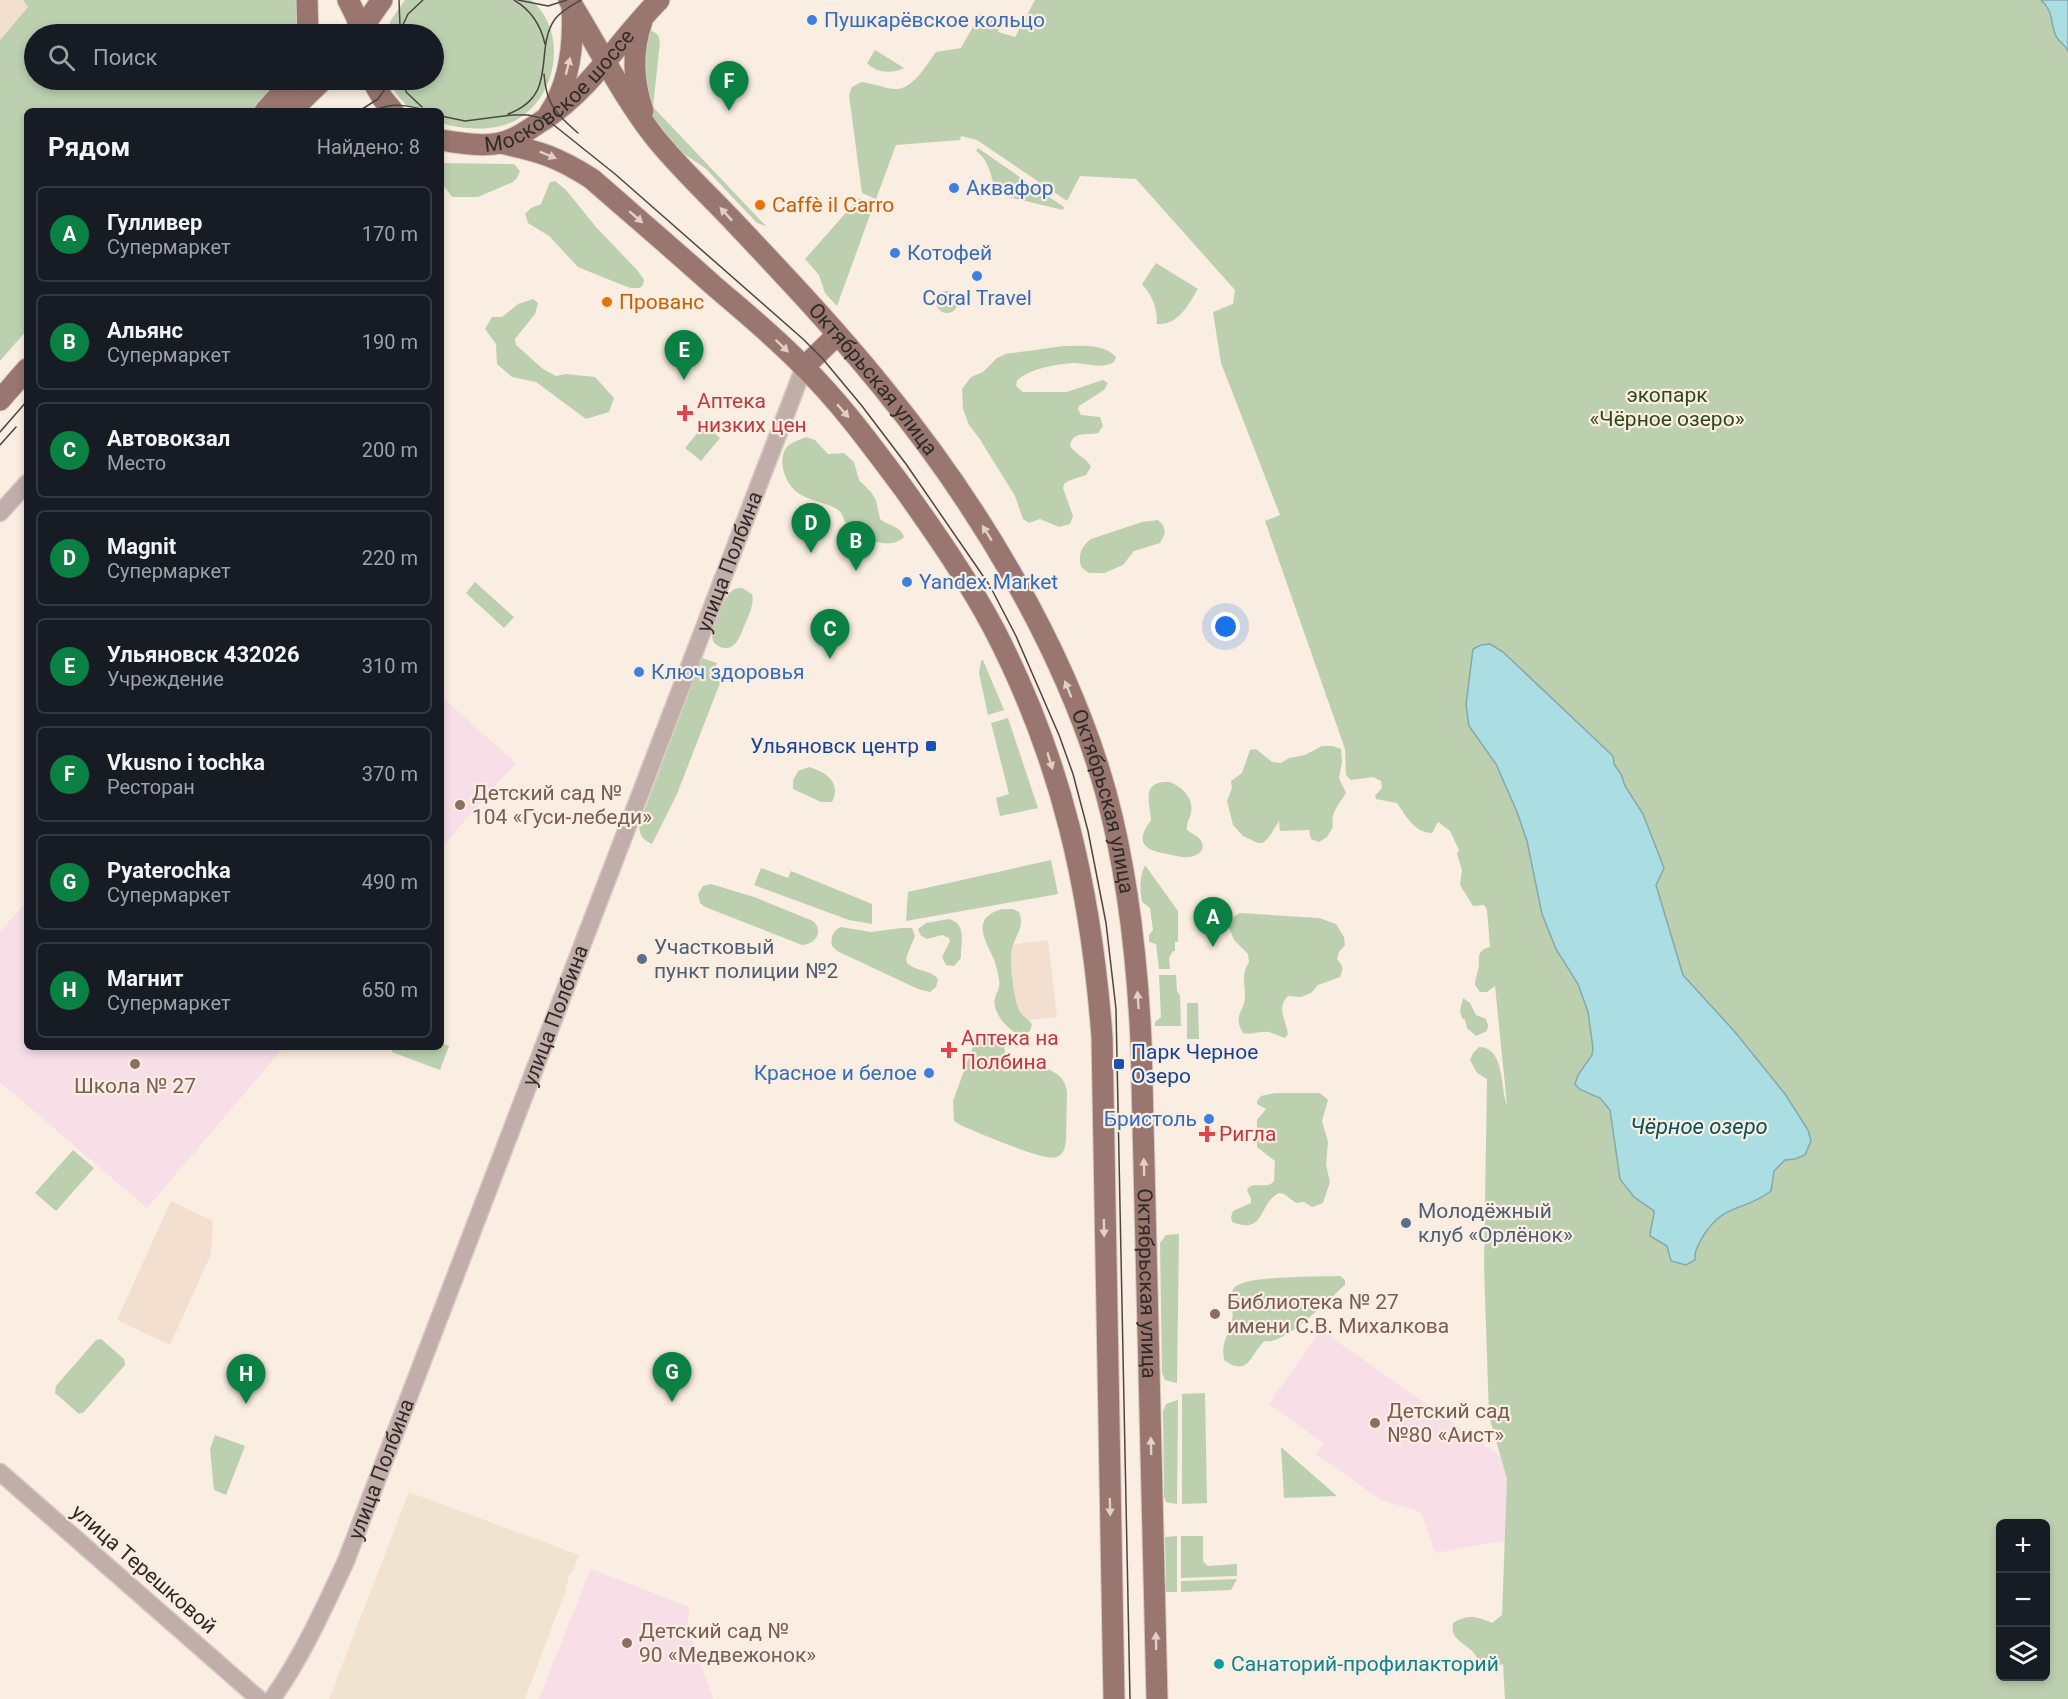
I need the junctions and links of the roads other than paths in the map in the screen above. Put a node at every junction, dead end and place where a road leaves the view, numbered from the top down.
1 (307, 0) edge
2 (348, 0) edge
3 (382, 0) edge
4 (571, 2) edge
5 (652, 7) edge
6 (308, 24) edge
7 (357, 24) edge
8 (366, 24) edge
9 (606, 62) junction
10 (284, 90) edge
11 (313, 90) edge
12 (378, 90) edge
13 (269, 108) edge
14 (294, 108) edge
15 (390, 108) edge
16 (545, 119) junction
17 (652, 134) junction
18 (444, 141) edge
19 (500, 143) junction
20 (837, 334) junction
21 (804, 367) junction
22 (24, 372) edge
23 (0, 400) edge
24 (24, 486) edge
25 (0, 513) edge
26 (0, 1472) edge
27 (259, 1699) edge
28 (272, 1699) edge
29 (1113, 1699) edge
30 (1157, 1699) edge

1 - 6 main road
2 - 7 main road
3 - 8 main road
4 - 9 main road, Октябрьская улица
16 -> 4 main road
5 - 9 main road, Московское шоссе
5 - 17 main road
9 - 16 main road, Московское шоссе
9 - 17 main road, Октябрьская улица
10 - 13 main road
11 - 14 main road
12 - 15 main road
16 - 19 main road, Московское шоссе
20 -> 17 main road, Октябрьская улица
18 - 19 main road, Московское шоссе
19 -> 21 main road, Октябрьская улица
20 - 21 main road, улица Полбина
30 -> 20 main road, Октябрьская улица
21 - 28 street, улица Полбина
21 -> 29 main road, Октябрьская улица
22 - 23 main road
24 - 25 street
26 - 27 street, улица Терешковой

